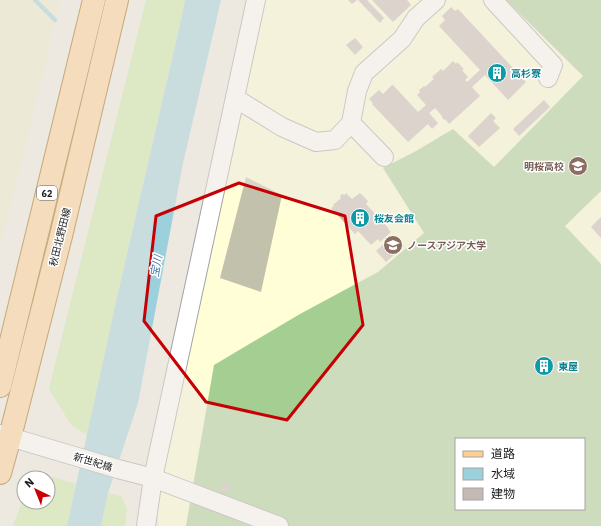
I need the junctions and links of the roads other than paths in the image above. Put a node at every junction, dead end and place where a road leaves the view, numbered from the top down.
1 (94, 0) edge
2 (117, 0) edge
3 (256, 0) edge
4 (436, 0) edge
5 (493, 0) edge
6 (548, 78) dead end
7 (235, 98) junction
8 (351, 123) junction
9 (384, 157) dead end
10 (0, 386) edge
11 (5, 436) edge
12 (0, 473) edge
13 (153, 478) junction
14 (146, 526) edge
15 (257, 526) edge
16 (279, 526) edge

1 - 10 main road, 62
2 - 11 main road, 秋田北野田線 / 62
3 - 7 street
4 - 8 street
5 - 6 street
7 - 8 street
7 - 13 street
8 - 9 street
11 - 12 main road, 秋田北野田線 / 62
11 - 13 street, 新世紀橋
13 - 14 street
13 - 15 street
13 - 16 street, 新世紀橋

